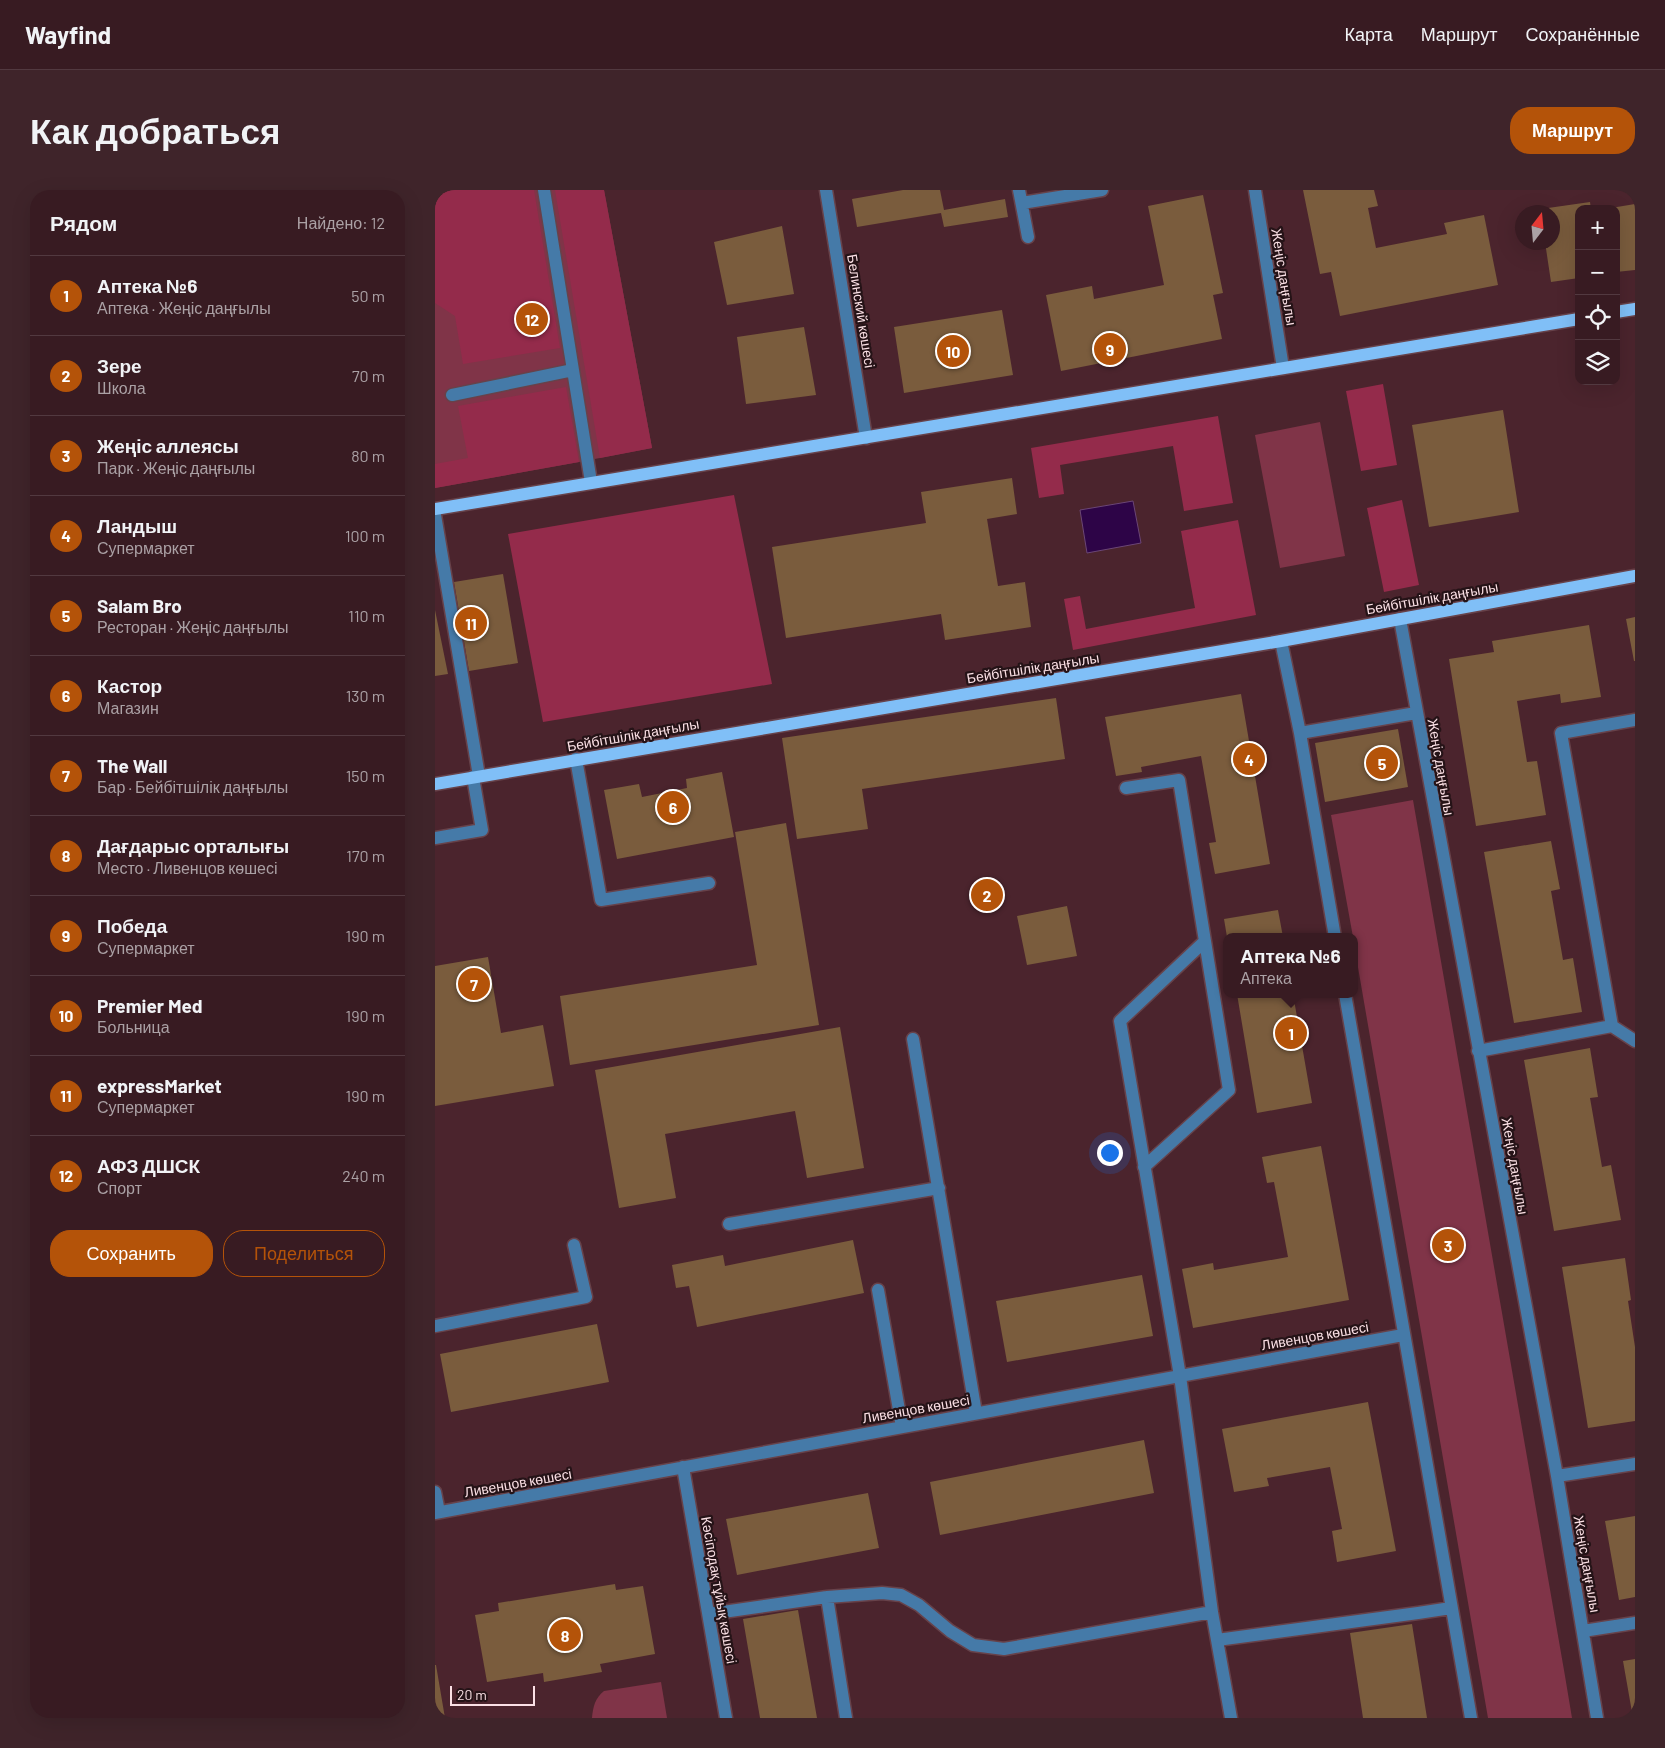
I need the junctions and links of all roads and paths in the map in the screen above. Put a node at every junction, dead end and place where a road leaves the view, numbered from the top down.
1 (544, 190) edge
2 (826, 190) edge
3 (1019, 190) edge
4 (1102, 190) edge
5 (1255, 190) edge
6 (1022, 203) junction
7 (1028, 237) dead end
8 (1635, 309) edge
9 (1620, 311) edge
10 (1575, 320) edge
11 (1283, 368) junction
12 (573, 370) junction
13 (452, 395) dead end
14 (866, 438) junction
15 (591, 482) junction
16 (435, 508) edge
17 (435, 515) edge
18 (1635, 576) edge
19 (1400, 619) junction
20 (1281, 641) junction
21 (1416, 713) junction
22 (1635, 720) edge
23 (1300, 733) junction
24 (576, 759) junction
25 (476, 777) junction
26 (435, 784) edge
27 (1126, 788) dead end
28 (435, 838) edge
29 (709, 883) dead end
30 (1334, 933) edge
31 (1205, 941) junction
32 (1346, 998) edge
33 (1612, 1026) junction
34 (913, 1039) dead end
35 (1635, 1041) edge
36 (1479, 1051) junction
37 (1144, 1167) junction
38 (939, 1188) junction
39 (729, 1224) dead end
40 (574, 1245) dead end
41 (878, 1290) dead end
42 (435, 1326) edge
43 (1403, 1334) junction
44 (1180, 1376) junction
45 (976, 1414) junction
46 (901, 1427) junction
47 (1635, 1464) edge
48 (683, 1467) junction
49 (1557, 1476) junction
50 (435, 1492) edge
51 (437, 1513) edge
52 (827, 1597) junction
53 (1451, 1608) junction
54 (1212, 1612) junction
55 (709, 1614) junction
56 (1635, 1623) edge
57 (1583, 1632) junction
58 (1217, 1640) junction
59 (726, 1718) edge
60 (846, 1718) edge
61 (1231, 1718) edge
62 (1471, 1718) edge
63 (1597, 1718) edge

1 - 12 street
2 - 14 street, Белинский көшесі
3 - 6 street
4 - 6 street
5 - 11 street, Жеңіс даңғылы
6 - 7 street
8 - 9 main road
10 - 11 main road
11 - 14 main road
12 - 13 street
12 - 15 street
14 - 15 main road
15 - 16 main road
17 - 25 street
18 - 19 main road, Бейбітшілік даңғылы
19 - 20 main road, Бейбітшілік даңғылы
19 - 21 street, Жеңіс даңғылы
20 - 23 street
20 - 24 main road, Бейбітшілік даңғылы
21 - 23 street
21 - 36 street, Жеңіс даңғылы
22 - 33 street
23 - 30 street
24 - 25 main road, Бейбітшілік даңғылы
24 - 29 street
25 - 26 main road, Бейбітшілік даңғылы
25 - 28 street
27 - 31 street
31 - 37 street
31 - 37 street
32 - 43 street
33 - 35 street
33 - 36 street
34 - 38 street
36 - 49 street, Жеңіс даңғылы
37 - 44 street
38 - 39 street
38 - 45 street
40 - 42 street
41 - 46 street
43 - 44 street, Ливенцов көшесі
43 - 53 street
44 - 45 street, Ливенцов көшесі
44 - 54 street
45 - 46 street, Ливенцов көшесі
46 - 48 street, Ливенцов көшесі
47 - 49 street
48 - 51 street, Ливенцов көшесі
48 - 55 street, Кәсіподақ тұйық көшесі
49 - 57 street, Жеңіс даңғылы
50 - 51 street
52 - 54 street
52 - 55 street
52 - 60 street
53 - 58 street
53 - 62 street
54 - 58 street
55 - 59 street, Кәсіподақ тұйық көшесі
56 - 57 street
57 - 63 street, Жеңіс даңғылы
58 - 61 street

